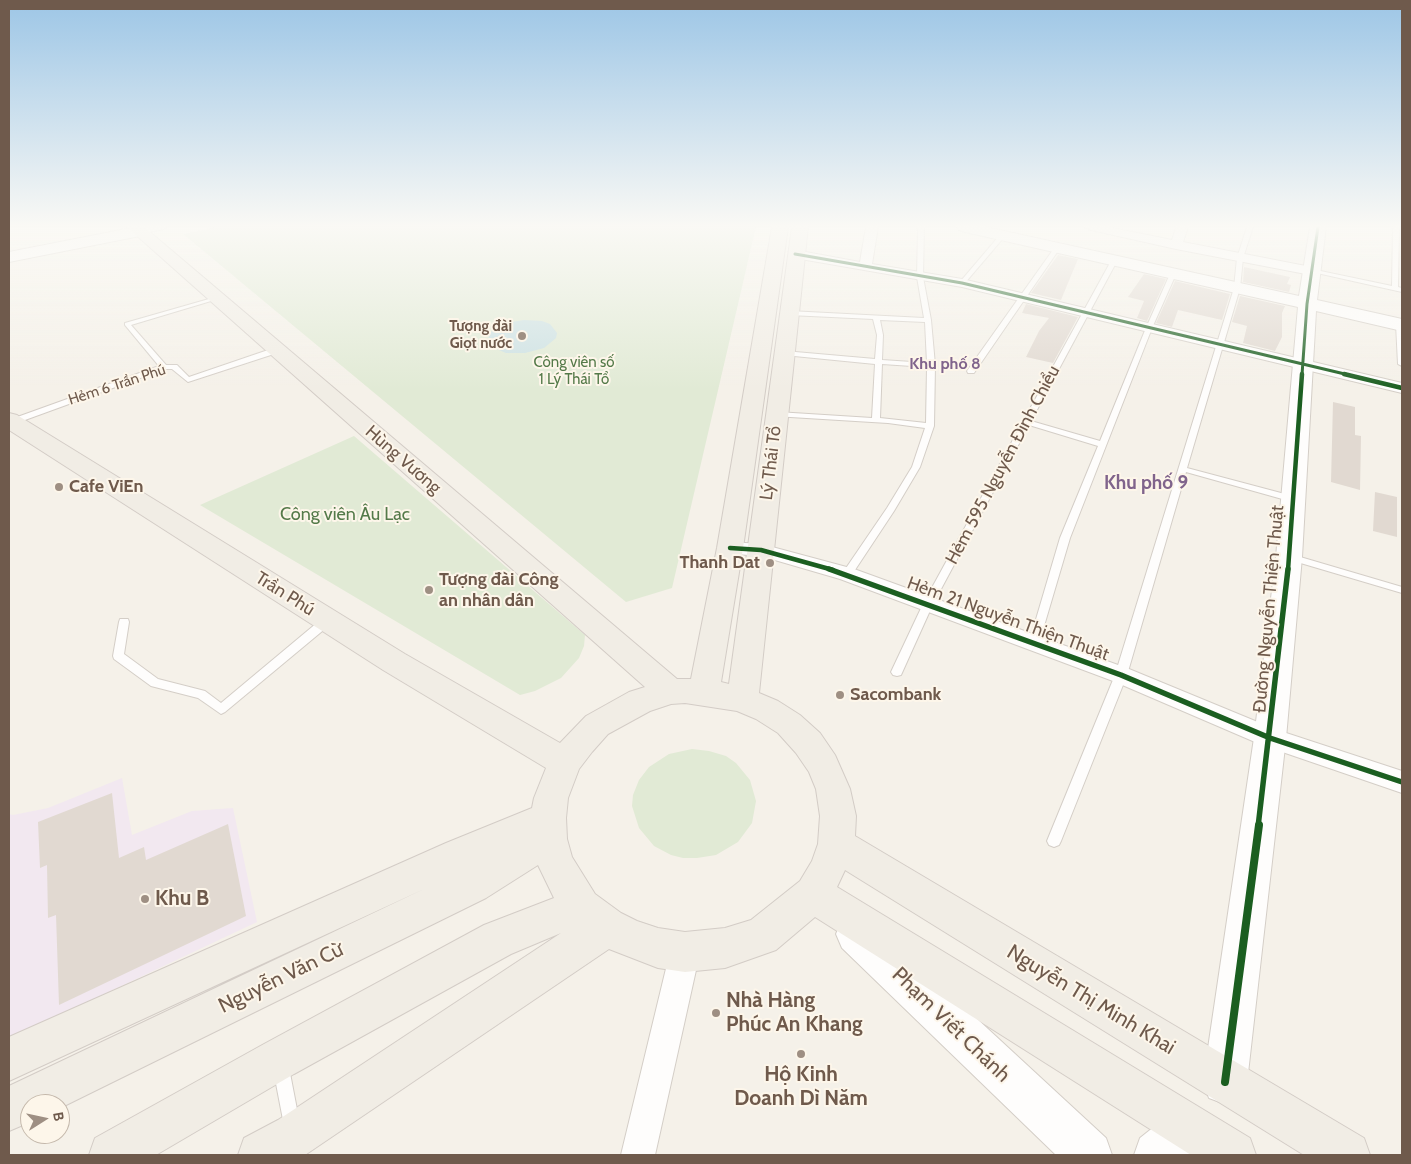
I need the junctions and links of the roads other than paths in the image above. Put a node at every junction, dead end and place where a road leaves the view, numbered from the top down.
1 (201, 281) edge
2 (783, 281) edge
3 (787, 281) edge
4 (921, 281) edge
5 (950, 281) edge
6 (1033, 281) edge
7 (1103, 281) edge
8 (1170, 281) edge
9 (1206, 281) edge
10 (1238, 281) edge
11 (1310, 281) edge
12 (1359, 281) edge
13 (962, 283) joint
14 (1237, 288) junction
15 (1399, 290) edge
16 (218, 298) junction
17 (1021, 298) junction
18 (1307, 304) junction
19 (1085, 313) junction
20 (789, 314) junction
21 (876, 317) junction
22 (928, 320) junction
23 (1401, 325) edge
24 (1149, 328) junction
25 (1220, 345) junction
26 (277, 350) junction
27 (784, 353) junction
28 (878, 362) junction
29 (1302, 364) junction
30 (1402, 364) edge
31 (931, 365) junction
32 (164, 367) junction
33 (971, 371) dead end
34 (1402, 388) edge
35 (777, 414) junction
36 (876, 420) junction
37 (10, 421) edge
38 (1026, 422) junction
39 (930, 426) junction
40 (1103, 445) junction
41 (1183, 469) junction
42 (1293, 500) junction
43 (730, 548) junction
44 (761, 550) junction
45 (1289, 557) junction
46 (847, 574) junction
47 (1402, 590) edge
48 (928, 604) junction
49 (328, 620) junction
50 (124, 622) dead end
51 (1034, 643) junction
52 (897, 672) dead end
53 (1121, 675) junction
54 (671, 692) junction
55 (704, 692) junction
56 (743, 700) junction
57 (1270, 738) junction
58 (565, 762) junction
59 (1402, 782) edge
60 (549, 829) junction
61 (1054, 841) dead end
62 (836, 844) junction
63 (813, 894) junction
64 (594, 917) junction
65 (685, 952) junction
66 (9, 1059) edge
67 (279, 1059) junction
68 (1225, 1082) junction
69 (9, 1109) edge
70 (281, 1149) edge
71 (112, 1155) edge
72 (638, 1155) edge
73 (1089, 1155) edge
74 (1157, 1155) edge
75 (1232, 1155) edge
76 (1347, 1155) edge

1 - 16 main road, Hùng Vương
2 - 43 main road, Lý Thái Tổ
3 - 20 main road, Lý Thái Tổ
4 - 22 lane
5 - 13 street
6 - 17 lane
7 - 19 lane, Hẻm 595 Nguyễn Ðình Chiểu
8 - 24 lane
9 - 14 street
10 - 14 lane
11 - 18 street, Đường Nguyễn Thiện Thuật
12 - 15 lane
13 - 17 street
14 - 18 street
14 - 25 lane
16 - 26 main road, Hùng Vương
16 - 32 lane
17 - 19 street
17 - 33 lane
18 - 23 street
18 - 29 street, Đường Nguyễn Thiện Thuật
19 - 24 street
19 - 38 lane, Hẻm 595 Nguyễn Ðình Chiểu
20 - 21 lane
20 - 27 main road, Lý Thái Tổ
21 - 22 lane
21 - 28 lane
22 - 31 lane
23 - 30 lane
24 - 25 street
24 - 40 lane
25 - 29 street
25 - 41 lane
26 - 32 lane, Hẻm 6 Trần Phú
26 - 54 main road, Hùng Vương
27 - 28 lane
27 - 35 main road, Lý Thái Tổ
28 - 31 lane
28 - 36 lane
29 - 34 street
29 - 42 street, Đường Nguyễn Thiện Thuật
31 - 39 lane
32 - 37 lane, Hẻm 6 Trần Phú
35 - 36 lane
35 - 44 main road, Lý Thái Tổ
36 - 39 lane
37 - 49 main road, Trần Phú
38 - 40 lane
38 - 48 lane, Hẻm 595 Nguyễn Ðình Chiểu
39 - 46 lane
40 - 51 lane
41 - 42 lane
41 - 53 lane
42 - 45 street, Đường Nguyễn Thiện Thuật
43 - 44 street, Hẻm 21 Nguyễn Thiện Thuật
43 - 55 main road, Lý Thái Tổ
44 - 46 street, Hẻm 21 Nguyễn Thiện Thuật
44 - 56 main road, Lý Thái Tổ
45 - 47 lane
45 - 57 street, Đường Nguyễn Thiện Thuật
46 - 48 street, Hẻm 21 Nguyễn Thiện Thuật
48 - 51 street, Hẻm 21 Nguyễn Thiện Thuật
48 - 52 lane, Hẻm 595 Nguyễn Ðình Chiểu
49 - 50 lane
49 - 58 main road, Trần Phú
51 - 53 street, Hẻm 21 Nguyễn Thiện Thuật
53 - 57 street, Hẻm 21 Nguyễn Thiện Thuật
53 - 61 lane
54 - 55 main road
54 - 58 main road
55 - 56 main road
56 - 62 main road
57 - 59 street, Hẻm 21 Nguyễn Thiện Thuật
57 - 68 street, Đường Nguyễn Thiện Thuật
58 - 60 main road
60 - 64 main road
60 - 66 main road, Nguyễn Văn Cừ
60 - 69 main road, Nguyễn Văn Cừ
62 - 63 main road
62 - 68 main road, Nguyễn Thị Minh Khai
63 - 65 main road
63 - 73 street, Phạm Viết Chánh
63 - 75 main road
64 - 65 main road
64 - 67 main road
64 - 70 main road
65 - 72 street
67 - 70 lane
67 - 71 main road
68 - 76 main road, Nguyễn Thị Minh Khai
74 - 75 street

